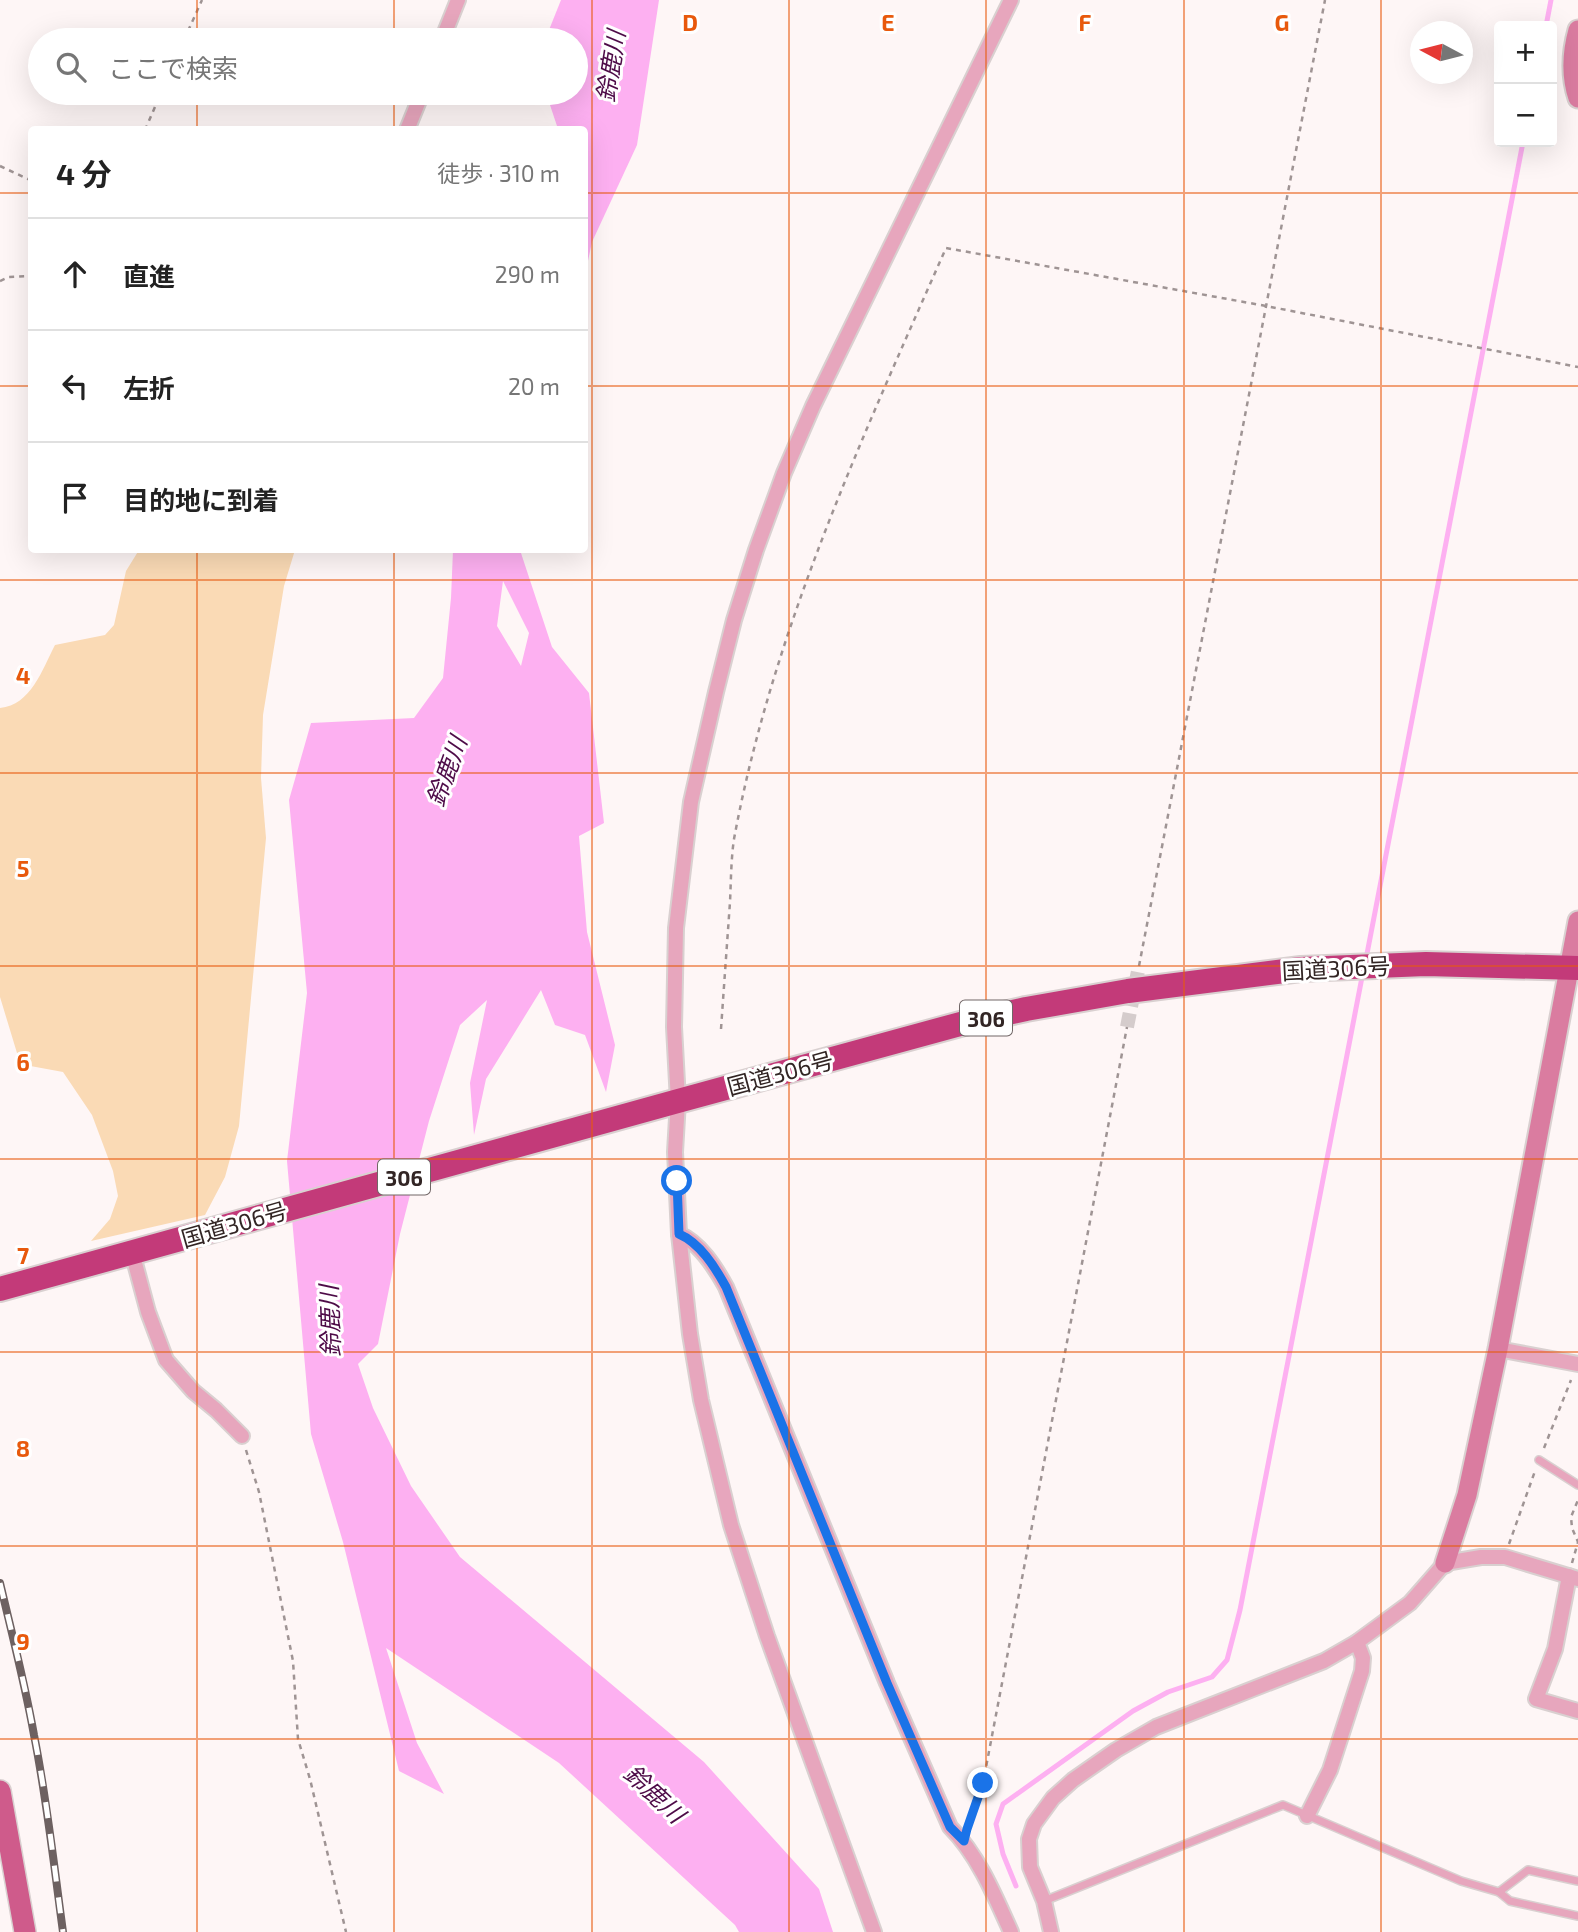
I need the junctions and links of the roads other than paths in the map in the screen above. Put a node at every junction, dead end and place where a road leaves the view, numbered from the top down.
1 (458, 0) edge
2 (1011, 0) edge
3 (447, 28) edge
4 (1578, 30) edge
5 (1578, 98) edge
6 (417, 105) edge
7 (409, 126) edge
8 (1578, 921) edge
9 (1573, 968) edge
10 (669, 1103) junction
11 (679, 1234) junction
12 (130, 1253) junction
13 (0, 1289) edge
14 (1498, 1349) junction
15 (1578, 1364) edge
16 (242, 1436) road end
17 (1539, 1460) dead end
18 (1578, 1485) edge
19 (1446, 1563) junction
20 (1574, 1578) edge
21 (1357, 1642) junction
22 (1578, 1712) edge
23 (0, 1791) edge
24 (1307, 1816) junction
25 (1578, 1881) edge
26 (1499, 1892) junction
27 (1044, 1901) junction
28 (1578, 1916) edge
29 (25, 1932) edge
30 (874, 1932) edge
31 (1011, 1932) edge
32 (1051, 1932) edge

1 - 3 street
2 - 10 street
4 - 5 street
6 - 7 street
8 - 9 street
9 - 10 highway, 国道306号 / 306
9 - 14 street
10 - 11 street
10 - 12 highway, 国道306号 / 306
11 - 30 street
11 - 31 street
12 - 13 highway, 国道306号 / 306
12 - 16 street
14 - 15 street
14 - 19 street
17 - 18 lane
19 - 20 street
19 - 21 street
20 - 22 street
21 - 24 street
21 - 27 street
23 - 29 main road
24 - 26 lane
24 - 27 lane
25 - 26 lane
26 - 28 lane
27 - 32 street

